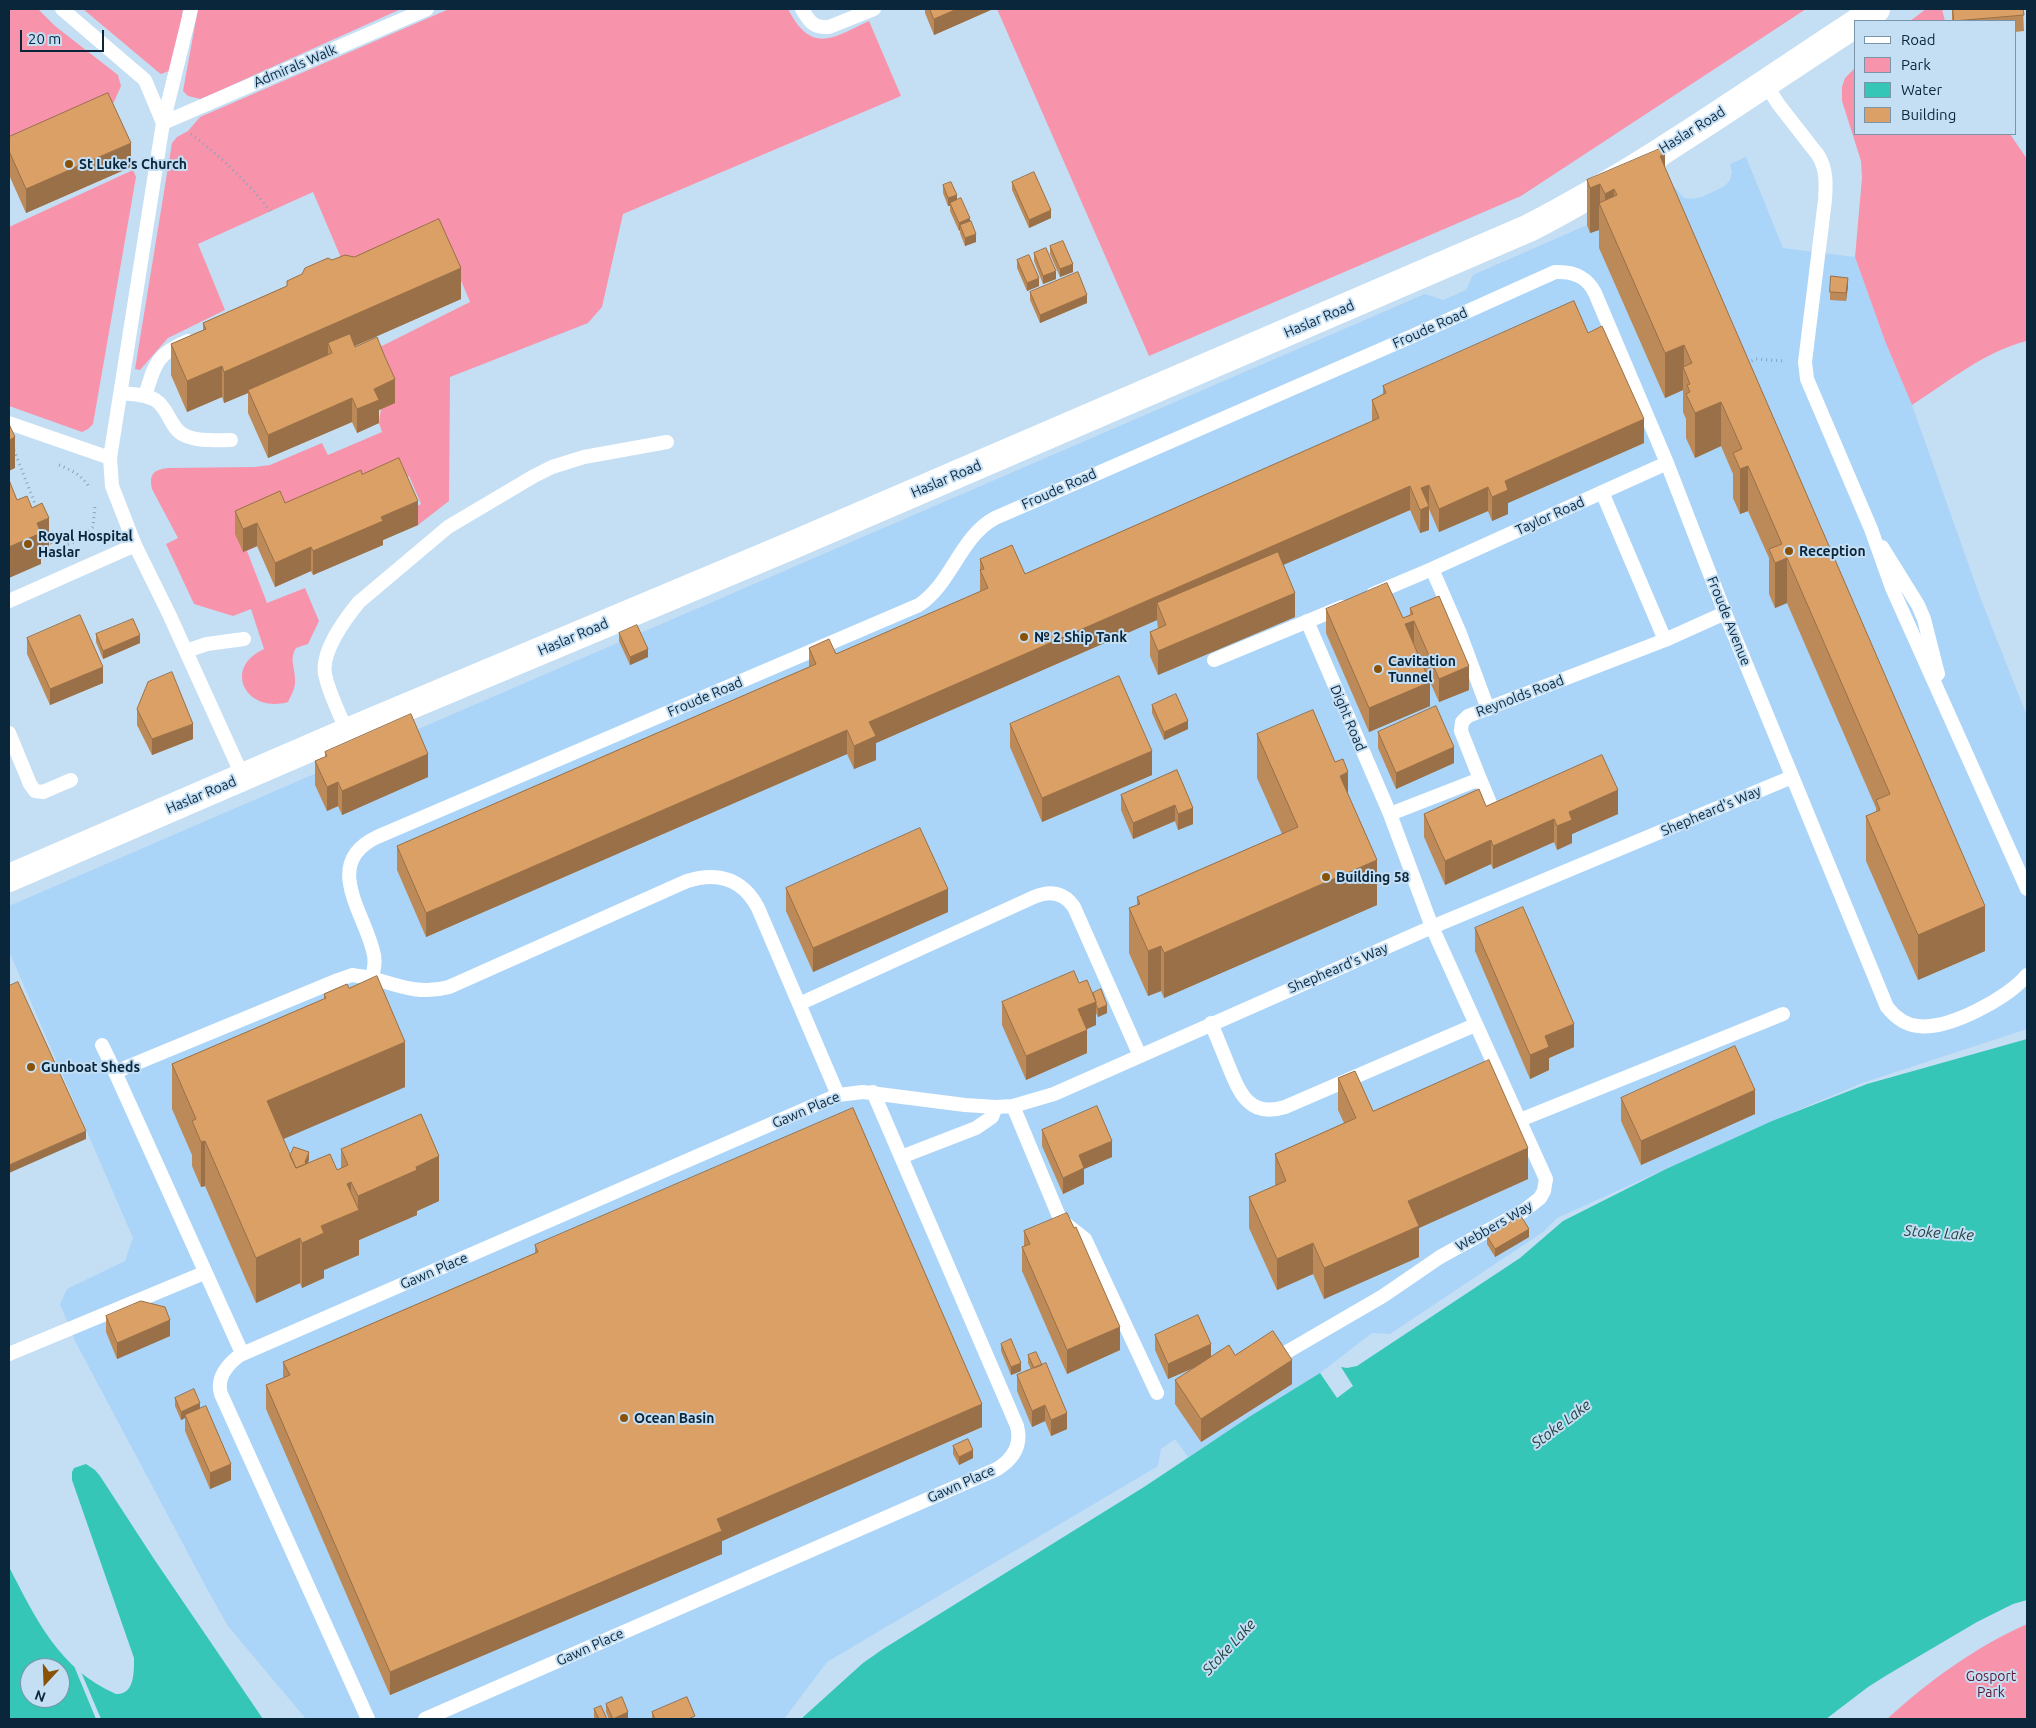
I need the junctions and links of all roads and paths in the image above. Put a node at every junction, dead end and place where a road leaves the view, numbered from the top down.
1 (62, 9) edge
2 (191, 9) edge
3 (427, 9) edge
4 (802, 9) edge
5 (874, 9) edge
6 (1876, 9) edge
7 (1860, 20) edge
8 (1854, 25) edge
9 (1766, 85) junction
10 (163, 123) junction
11 (270, 211) dead end
12 (204, 334) edge
13 (1805, 362) junction
14 (1740, 366) edge
15 (120, 393) junction
16 (146, 396) junction
17 (9, 423) edge
18 (231, 440) dead end
19 (667, 442) dead end
20 (20, 450) dead end
21 (110, 458) junction
22 (55, 463) dead end
23 (1668, 464) junction
24 (1602, 492) junction
25 (94, 494) dead end
26 (94, 503) dead end
27 (40, 515) edge
28 (47, 533) edge
29 (135, 545) junction
30 (54, 550) junction
31 (1432, 569) junction
32 (64, 576) junction
33 (9, 601) edge
34 (1725, 613) junction
35 (1306, 622) junction
36 (244, 639) dead end
37 (1665, 640) junction
38 (186, 651) junction
39 (1214, 660) dead end
40 (1488, 709) junction
41 (347, 732) junction
42 (9, 733) edge
43 (243, 777) junction
44 (1792, 777) junction
45 (1480, 779) junction
46 (70, 780) dead end
47 (1490, 803) edge
48 (1390, 814) junction
49 (9, 878) edge
50 (2027, 888) edge
51 (1432, 927) junction
52 (2027, 975) edge
53 (372, 978) junction
54 (799, 1004) junction
55 (1783, 1014) dead end
56 (1211, 1023) junction
57 (1475, 1025) junction
58 (102, 1045) dead end
59 (1140, 1056) junction
60 (115, 1072) junction
61 (873, 1092) junction
62 (838, 1095) junction
63 (996, 1106) junction
64 (1013, 1106) junction
65 (1520, 1120) junction
66 (901, 1157) junction
67 (204, 1273) junction
68 (242, 1353) junction
69 (1285, 1353) edge
70 (9, 1354) edge
71 (1157, 1394) dead end
72 (368, 1719) edge
73 (425, 1719) edge

1 - 10 lane
2 - 10 lane
3 - 10 lane, Admirals Walk
4 - 5 lane
6 - 7 street
8 - 9 street, Haslar Road
9 - 13 lane
9 - 41 street, Haslar Road
10 - 11 path
10 - 15 lane
12 - 16 lane
13 - 14 path
13 - 50 lane
15 - 16 lane
15 - 21 lane
16 - 18 lane
17 - 21 lane
19 - 41 lane
20 - 27 path
21 - 29 lane
22 - 25 path
23 - 24 lane, Taylor Road
23 - 34 lane, Froude Avenue
23 - 53 lane, Froude Road
24 - 31 lane, Taylor Road
24 - 37 lane
26 - 30 path
28 - 30 path
29 - 32 lane
29 - 38 lane
30 - 32 path
31 - 35 lane, Taylor Road
31 - 40 lane
32 - 33 lane
34 - 37 lane, Reynolds Road
34 - 44 lane, Froude Avenue
35 - 39 lane, Taylor Road
35 - 48 lane, Dight Road
36 - 38 lane
37 - 40 lane, Reynolds Road
38 - 43 lane
40 - 45 lane, Reynolds Road
41 - 43 street, Haslar Road
42 - 46 lane
43 - 49 street, Haslar Road
44 - 51 lane, Shepheard's Way
44 - 52 lane, Froude Avenue
45 - 47 lane
45 - 48 lane
48 - 51 lane, Dight Road
51 - 56 lane, Shepheard's Way
51 - 57 lane, Webbers Way
53 - 54 lane
53 - 60 lane
54 - 59 lane
54 - 62 lane
55 - 65 lane
56 - 57 lane
56 - 59 lane, Shepheard's Way
57 - 65 lane, Webbers Way
58 - 60 lane
59 - 64 lane, Shepheard's Way
60 - 67 lane
61 - 62 lane, Gawn Place
61 - 63 lane, Shepheard's Way
61 - 66 lane, Gawn Place
62 - 68 lane, Gawn Place
63 - 64 lane, Shepheard's Way
63 - 66 lane
64 - 71 lane
65 - 69 lane, Webbers Way
66 - 73 lane, Gawn Place
67 - 68 lane
67 - 70 lane
68 - 72 lane, Gawn Place

